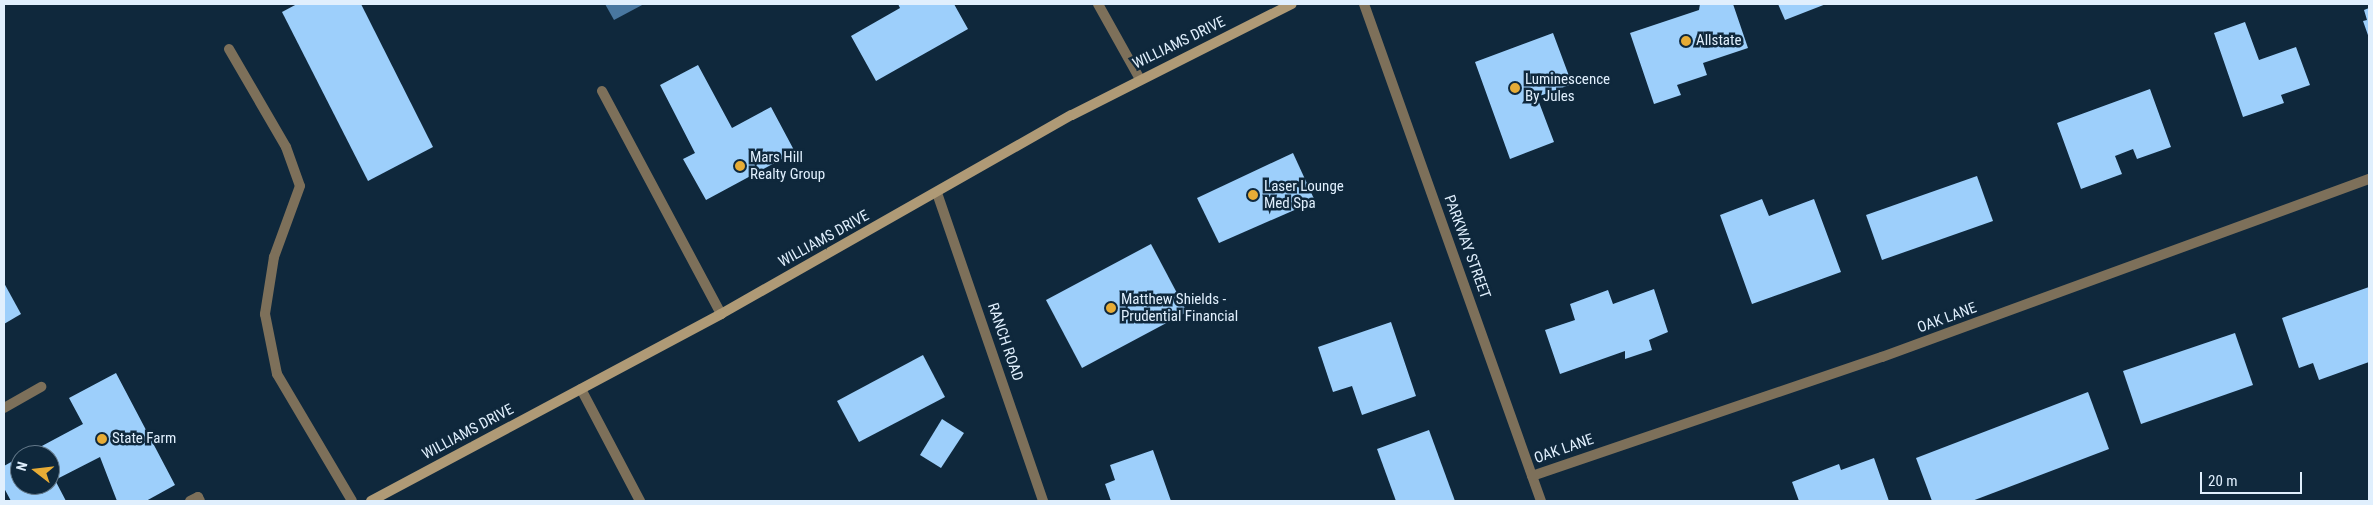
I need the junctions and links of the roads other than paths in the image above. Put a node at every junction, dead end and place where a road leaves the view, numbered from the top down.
1 (1098, 4) edge
2 (1292, 4) edge
3 (1364, 4) edge
4 (229, 49) dead end
5 (1140, 79) junction
6 (602, 91) dead end
7 (2369, 179) edge
8 (938, 193) junction
9 (721, 314) junction
10 (41, 387) dead end
11 (581, 388) junction
12 (4, 408) edge
13 (1532, 476) junction
14 (190, 501) edge
15 (200, 501) edge
16 (352, 501) edge
17 (371, 501) edge
18 (640, 501) edge
19 (1043, 501) edge
20 (1541, 501) edge

1 - 5 street
2 - 5 main road, WILLIAMS DRIVE
3 - 13 street, PARKWAY STREET
4 - 16 street
5 - 8 main road, WILLIAMS DRIVE
6 - 9 street
7 - 13 street, OAK LANE
8 - 9 main road, WILLIAMS DRIVE
8 - 19 street, RANCH ROAD
9 - 11 main road, WILLIAMS DRIVE
10 - 12 street
11 - 17 main road, WILLIAMS DRIVE
11 - 18 street
13 - 20 street, PARKWAY STREET
14 - 15 street

